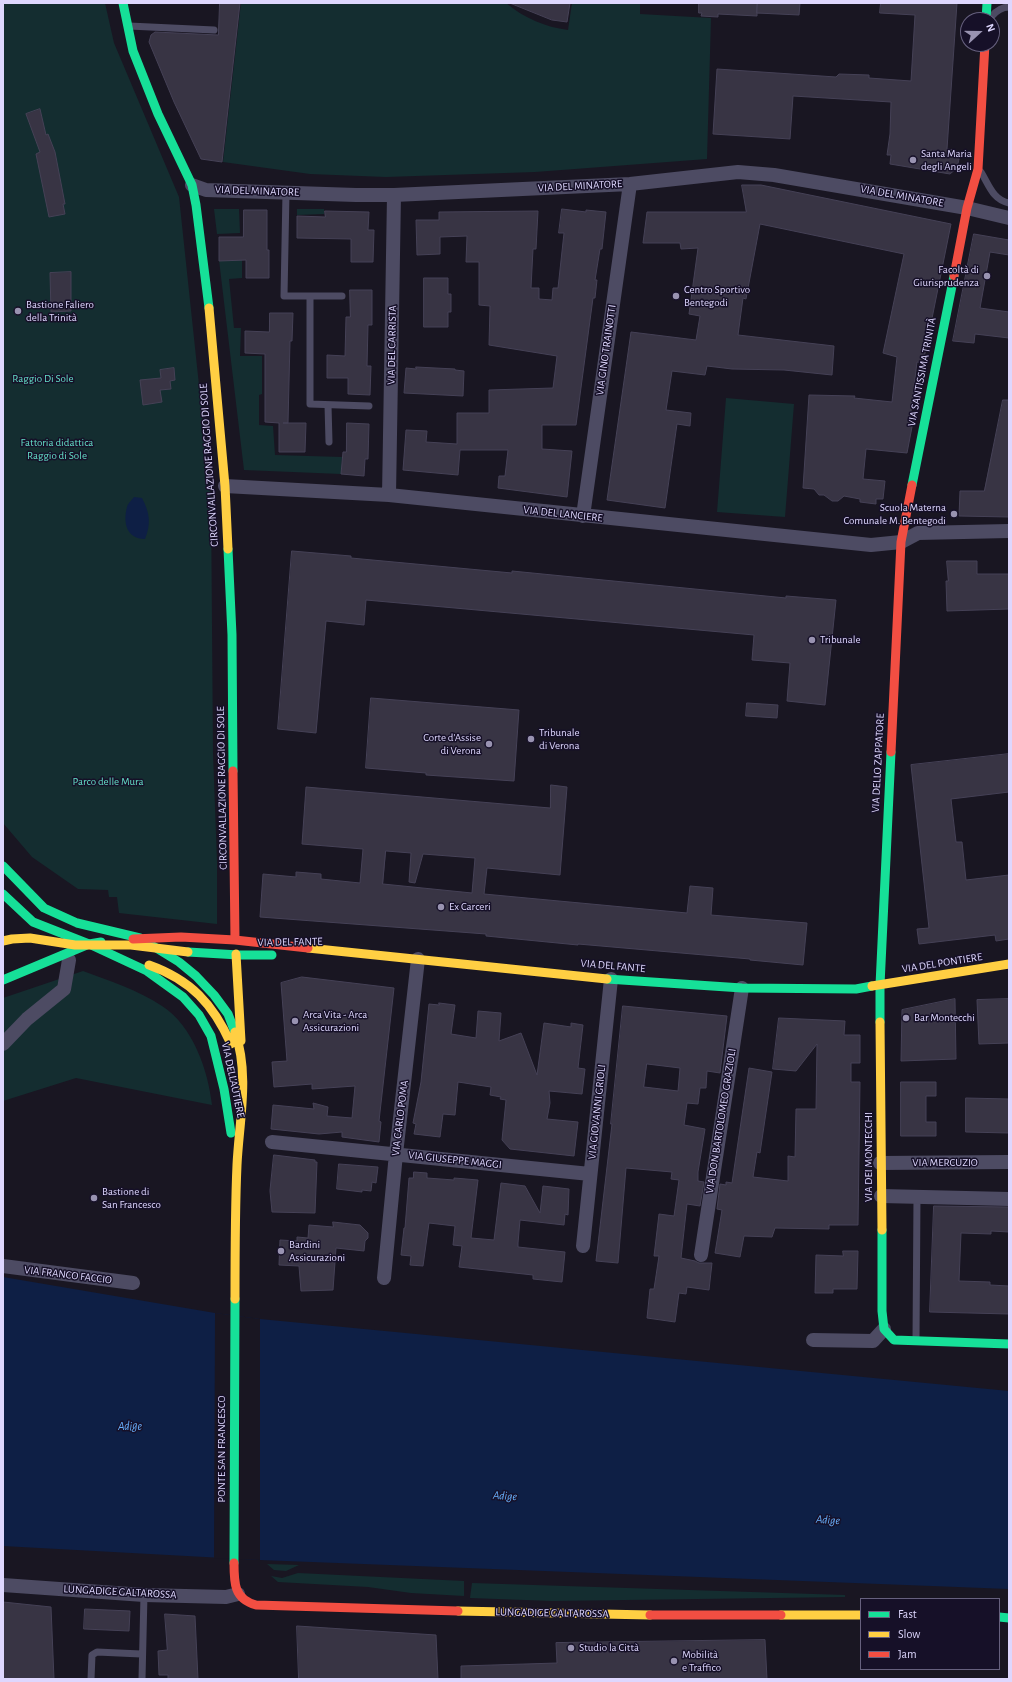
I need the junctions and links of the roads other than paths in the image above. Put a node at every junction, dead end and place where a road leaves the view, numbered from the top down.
1 (123, 3) edge
2 (995, 3) edge
3 (1006, 7) edge
4 (994, 12) edge
5 (126, 26) junction
6 (214, 30) dead end
7 (985, 52) edge
8 (978, 169) junction
9 (192, 184) junction
10 (630, 184) junction
11 (286, 192) junction
12 (394, 195) junction
13 (1009, 203) edge
14 (967, 208) junction
15 (1009, 218) edge
16 (310, 296) junction
17 (342, 296) dead end
18 (328, 405) junction
19 (369, 406) dead end
20 (329, 442) dead end
21 (225, 486) junction
22 (389, 495) junction
23 (583, 516) junction
24 (1009, 530) edge
25 (901, 542) junction
26 (3, 866) edge
27 (3, 894) edge
28 (44, 908) junction
29 (140, 938) junction
30 (235, 940) junction
31 (3, 941) edge
32 (252, 941) joint
33 (89, 944) junction
34 (156, 949) junction
35 (344, 952) junction
36 (236, 954) junction
37 (100, 959) dead end
38 (418, 959) junction
39 (74, 960) joint
40 (46, 963) junction
41 (131, 964) junction
42 (1009, 964) edge
43 (611, 979) junction
44 (3, 980) edge
45 (880, 985) junction
46 (742, 988) junction
47 (3, 1044) edge
48 (243, 1077) junction
49 (272, 1142) dead end
50 (396, 1154) junction
51 (1009, 1162) edge
52 (880, 1163) junction
53 (237, 1166) junction
54 (590, 1174) junction
55 (881, 1196) junction
56 (917, 1196) junction
57 (1009, 1199) edge
58 (583, 1246) dead end
59 (701, 1255) dead end
60 (3, 1266) edge
61 (384, 1278) dead end
62 (133, 1283) dead end
63 (235, 1293) joint
64 (884, 1329) junction
65 (813, 1340) dead end
66 (916, 1341) junction
67 (1009, 1344) edge
68 (3, 1585) edge
69 (144, 1595) junction
70 (241, 1597) junction
71 (860, 1615) edge
72 (142, 1654) junction
73 (91, 1679) edge
74 (142, 1679) edge

1 - 5 street, CIRCONVALLAZIONE RAGGIO DI SOLE
2 - 3 lane
3 - 4 lane
5 - 6 lane
5 - 9 street, CIRCONVALLAZIONE RAGGIO DI SOLE
7 - 8 street, VIA SANTISSIMA TRINITÀ
8 - 13 lane
8 - 14 street, VIA SANTISSIMA TRINITÀ
9 - 11 street, VIA DEL MINATORE
9 - 21 street, CIRCONVALLAZIONE RAGGIO DI SOLE
10 - 12 street, VIA DEL MINATORE
10 - 14 street, VIA DEL MINATORE
10 - 23 street, VIA GINO TRAINOTTI
11 - 12 street, VIA DEL MINATORE
11 - 16 lane
12 - 22 street, VIA DEL CARRISTA
14 - 15 street, VIA DEL MINATORE
14 - 25 street, VIA SANTISSIMA TRINITÀ
16 - 17 lane
16 - 18 lane
18 - 19 lane
18 - 20 lane
21 - 22 street, VIA DEL LANCIERE
21 - 30 street, CIRCONVALLAZIONE RAGGIO DI SOLE
22 - 23 street, VIA DEL LANCIERE
23 - 25 street, VIA DEL LANCIERE
24 - 25 street, VIA DEL LANCIERE
25 - 45 street, VIA DELLO ZAPPATORE
26 - 28 street
27 - 33 street
28 - 29 street, VIA DELL'AUTIERE
28 - 33 street
29 - 30 street, VIA DELL'AUTIERE
29 - 33 street, VIA DELL'AUTIERE
29 - 34 street, VIA DELL'AUTIERE
30 - 32 street, VIA DELL'AUTIERE
31 - 33 street
32 - 35 street, VIA DEL FANTE
33 - 34 street, VIA DELL'AUTIERE
33 - 40 street
33 - 41 street, VIA DELL'AUTIERE
33 - 48 street
34 - 36 street, VIA DELL'AUTIERE
34 - 48 street, VIA DELL'AUTIERE
35 - 36 street, VIA DEL FANTE
35 - 38 street, VIA DEL FANTE
36 - 48 street, VIA DELL'AUTIERE
37 - 41 street
38 - 43 street, VIA DEL FANTE
38 - 50 street, VIA CARLO POMA
39 - 40 street
39 - 47 street
40 - 44 street
41 - 53 street, VIA DELL'AUTIERE
42 - 45 street, VIA DEL PONTIERE
43 - 46 street, VIA DEL FANTE
43 - 54 street, VIA GIOVANNI GRIOLI
45 - 46 street, VIA DEL FANTE
45 - 52 street, VIA DEI MONTECCHI
46 - 59 street, VIA DON BARTOLOMEO GRAZIOLI
48 - 53 street, VIA DELL'AUTIERE
49 - 50 street, VIA GIUSEPPE MAGGI
50 - 54 street, VIA GIUSEPPE MAGGI
50 - 61 street, VIA CARLO POMA
51 - 52 street, VIA MERCUZIO
52 - 55 street, VIA DEI MONTECCHI
53 - 63 street, VIA DELL'AUTIERE
54 - 58 street, VIA GIOVANNI GRIOLI
55 - 56 street
55 - 64 street, VIA DEI MONTECCHI
56 - 57 street
56 - 66 lane
60 - 62 street, VIA FRANCO FACCIO
63 - 70 street, PONTE SAN FRANCESCO
64 - 65 street
64 - 66 street
66 - 67 street
68 - 69 street, LUNGADIGE GALTAROSSA
69 - 70 street, LUNGADIGE GALTAROSSA
69 - 72 lane
70 - 71 street, LUNGADIGE GALTAROSSA
72 - 73 lane
72 - 74 lane

